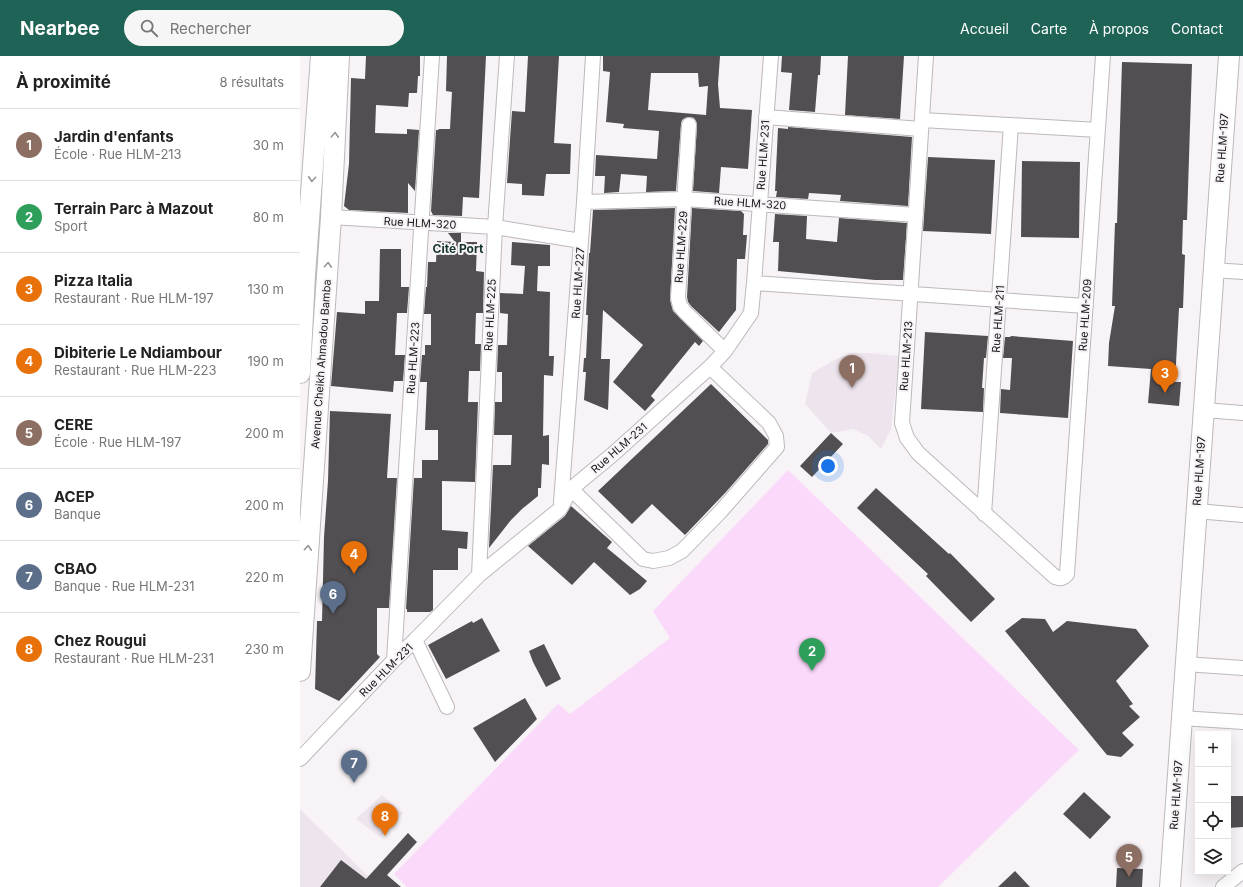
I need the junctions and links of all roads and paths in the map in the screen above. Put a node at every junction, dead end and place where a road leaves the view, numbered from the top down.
1 (321, 56) edge
2 (339, 56) edge
3 (432, 56) edge
4 (507, 56) edge
5 (593, 56) edge
6 (771, 56) edge
7 (926, 56) edge
8 (1103, 56) edge
9 (1229, 56) edge
10 (766, 117) junction
11 (689, 125) dead end
12 (922, 125) junction
13 (1011, 125) junction
14 (1098, 130) junction
15 (684, 199) junction
16 (584, 202) junction
17 (760, 204) junction
18 (916, 215) junction
19 (331, 218) junction
20 (422, 223) junction
21 (494, 227) junction
22 (581, 241) junction
23 (1213, 270) junction
24 (1243, 272) edge
25 (754, 283) junction
26 (910, 293) junction
27 (999, 300) junction
28 (1086, 306) junction
29 (725, 351) junction
30 (710, 367) junction
31 (300, 372) edge
32 (1204, 410) junction
33 (1243, 413) edge
34 (571, 489) junction
35 (560, 509) junction
36 (1196, 511) junction
37 (984, 514) junction
38 (1243, 515) edge
39 (1067, 574) joint
40 (478, 575) junction
41 (415, 640) junction
42 (394, 660) junction
43 (1185, 664) junction
44 (1243, 668) edge
45 (300, 671) edge
46 (447, 706) dead end
47 (1181, 718) junction
48 (1243, 722) edge
49 (300, 759) edge
50 (1243, 871) edge
51 (1170, 887) edge
52 (1223, 887) edge

1 -> 31 street, Avenue Cheikh Ahmadou Bamba
19 -> 2 street, Avenue Cheikh Ahmadou Bamba
3 - 20 street, Rue HLM-223
4 - 21 street, Rue HLM-225
5 - 16 street, Rue HLM-227
6 - 10 street, Rue HLM-231
7 - 12 street, Rue HLM-213
8 - 14 street, Rue HLM-209
9 - 23 street, Rue HLM-197
10 - 12 street
10 - 17 street, Rue HLM-231
11 - 15 street, Rue HLM-229
12 - 13 street
12 - 18 street, Rue HLM-213
13 - 14 street
13 - 27 street, Rue HLM-211
14 - 28 street, Rue HLM-209
15 - 16 street, Rue HLM-320
15 - 17 street, Rue HLM-320
15 - 29 street, Rue HLM-229
16 - 22 street, Rue HLM-227
17 - 18 street, Rue HLM-320
17 - 25 street, Rue HLM-231
18 - 26 street, Rue HLM-213
19 - 20 street, Rue HLM-320
45 -> 19 street, Avenue Cheikh Ahmadou Bamba
20 - 21 street, Rue HLM-320
20 - 42 street, Rue HLM-223
21 - 22 street, Rue HLM-320
21 - 40 street, Rue HLM-225
22 - 35 street, Rue HLM-227
23 - 24 street
23 - 32 street, Rue HLM-197
25 - 26 street
25 - 29 street, Rue HLM-231
26 - 27 street
26 - 37 street, Rue HLM-213
27 - 28 street
27 - 37 street, Rue HLM-211
28 - 39 street, Rue HLM-209
29 - 30 street, Rue HLM-231
30 - 34 street, Rue HLM-231
30 - 34 street
32 - 33 street
32 - 36 street, Rue HLM-197
34 - 35 street, Rue HLM-231
35 - 40 street, Rue HLM-231
36 - 38 street
36 - 43 street, Rue HLM-197
37 - 39 street, Rue HLM-213
40 - 41 street, Rue HLM-231
41 - 42 street, Rue HLM-231
41 - 46 street
42 - 49 street, Rue HLM-231
43 - 44 street
43 - 47 street, Rue HLM-197
47 - 48 street
47 - 51 street, Rue HLM-197
50 - 52 street

